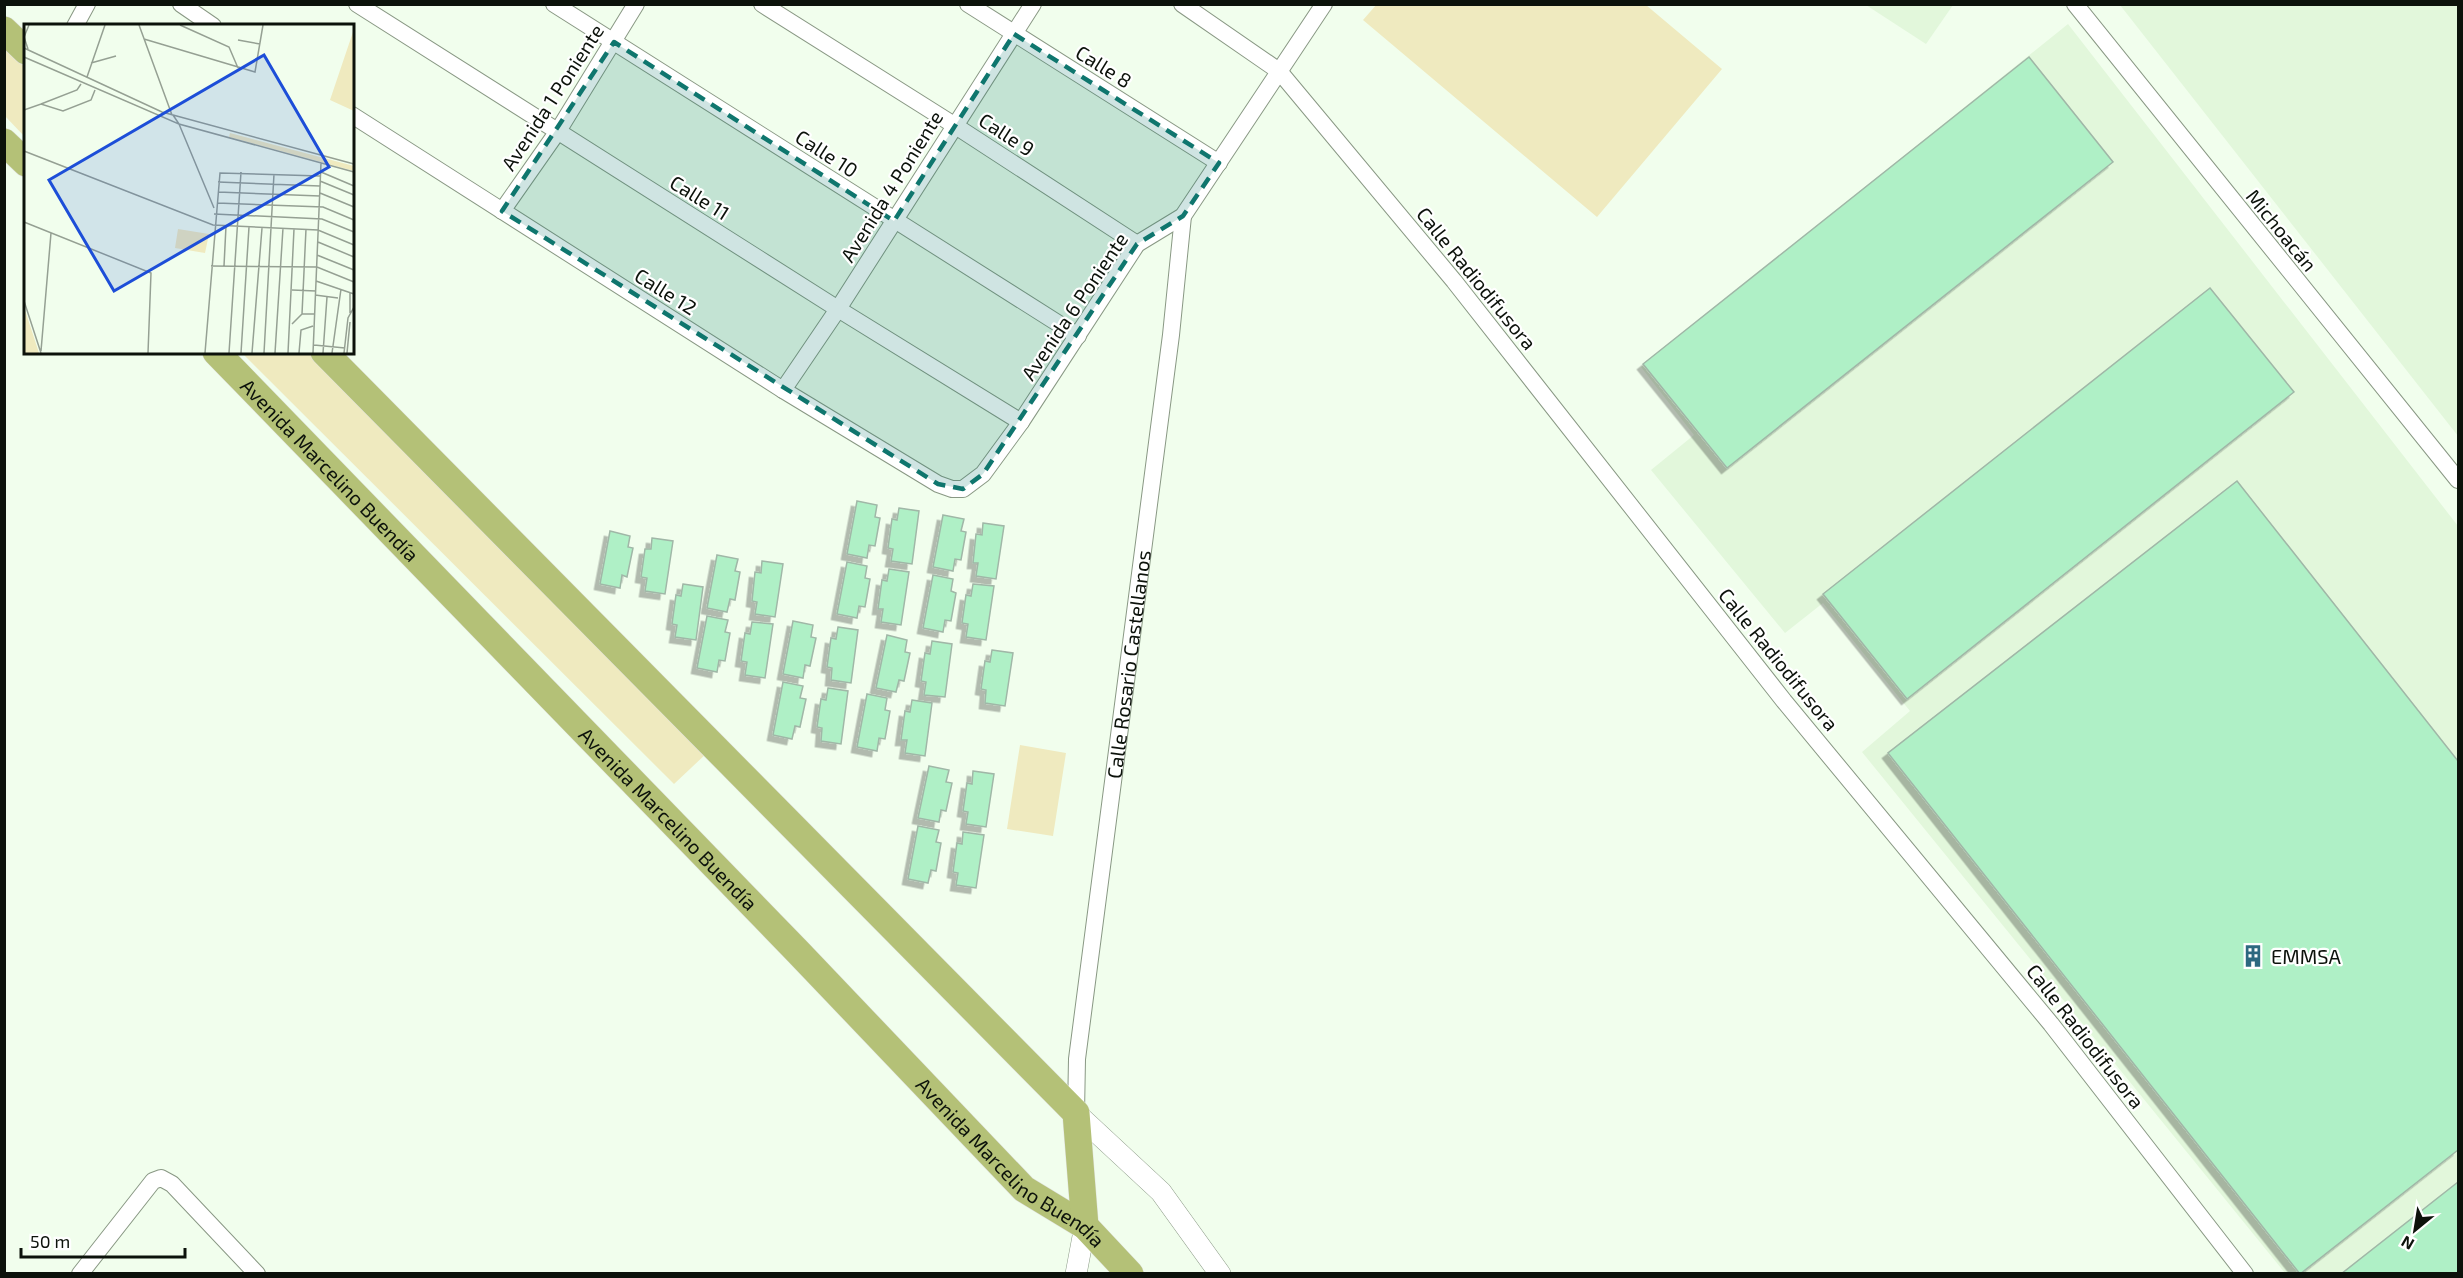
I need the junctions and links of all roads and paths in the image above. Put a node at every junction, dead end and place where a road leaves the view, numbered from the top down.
1 (87, 4) edge
2 (181, 4) edge
3 (357, 4) edge
4 (554, 4) edge
5 (636, 4) edge
6 (762, 4) edge
7 (968, 4) edge
8 (1033, 4) edge
9 (1182, 4) edge
10 (1324, 4) edge
11 (2075, 4) edge
12 (76, 24) edge
13 (210, 24) edge
14 (4, 30) edge
15 (1014, 34) junction
16 (614, 42) junction
17 (24, 49) edge
18 (1279, 71) junction
19 (354, 116) edge
20 (954, 125) junction
21 (558, 132) junction
22 (4, 142) edge
23 (24, 161) edge
24 (1219, 163) junction
25 (502, 211) junction
26 (1183, 216) junction
27 (894, 221) junction
28 (1137, 244) junction
29 (838, 309) junction
30 (1078, 336) junction
31 (218, 354) edge
32 (326, 354) edge
33 (783, 390) junction
34 (1021, 422) junction
35 (2458, 480) edge
36 (963, 489) joint
37 (1076, 1113) junction
38 (1084, 1226) junction
39 (80, 1274) edge
40 (257, 1274) edge
41 (1076, 1274) edge
42 (1130, 1274) edge
43 (1220, 1274) edge
44 (2245, 1274) edge

1 - 12 street
2 - 13 street
3 - 21 street, Calle 11
4 - 16 street, Calle 10
5 - 16 street, Avenida 1 Poniente
6 - 20 street, Calle 9
7 - 15 street, Calle 8
8 - 15 street, Avenida 4 Poniente
9 - 18 street, Calle Radiodifusora
10 - 18 street, Avenida 6 Poniente
11 - 35 street, Michoacán
14 - 17 main road
15 - 20 street, Avenida 4 Poniente
15 - 24 street, Calle 8
16 - 21 street, Avenida 1 Poniente
16 - 27 street, Calle 10
18 - 24 street, Avenida 6 Poniente
18 - 44 street, Calle Radiodifusora
19 - 25 street, Calle 12
20 - 27 street, Avenida 4 Poniente
20 - 28 street, Calle 9
21 - 25 street, Avenida 1 Poniente
21 - 29 street, Calle 11
22 - 23 main road
24 - 26 street, Avenida 6 Poniente
25 - 33 street, Calle 12
26 - 28 street, Avenida 6 Poniente
26 - 37 street, Calle Rosario Castellanos
27 - 29 street, Avenida 4 Poniente
27 - 30 street, Calle 10
28 - 30 street, Avenida 6 Poniente
29 - 33 street, Avenida 4 Poniente
29 - 34 street, Calle 11
30 - 34 street, Avenida 6 Poniente
31 - 38 main road, Avenida Marcelino Buendía
32 - 37 main road
33 - 36 street, Calle 12
34 - 36 street, Avenida 6 Poniente
37 - 38 main road
37 - 43 street
38 - 41 street
38 - 42 main road, Avenida Marcelino Buendía
39 - 40 street

